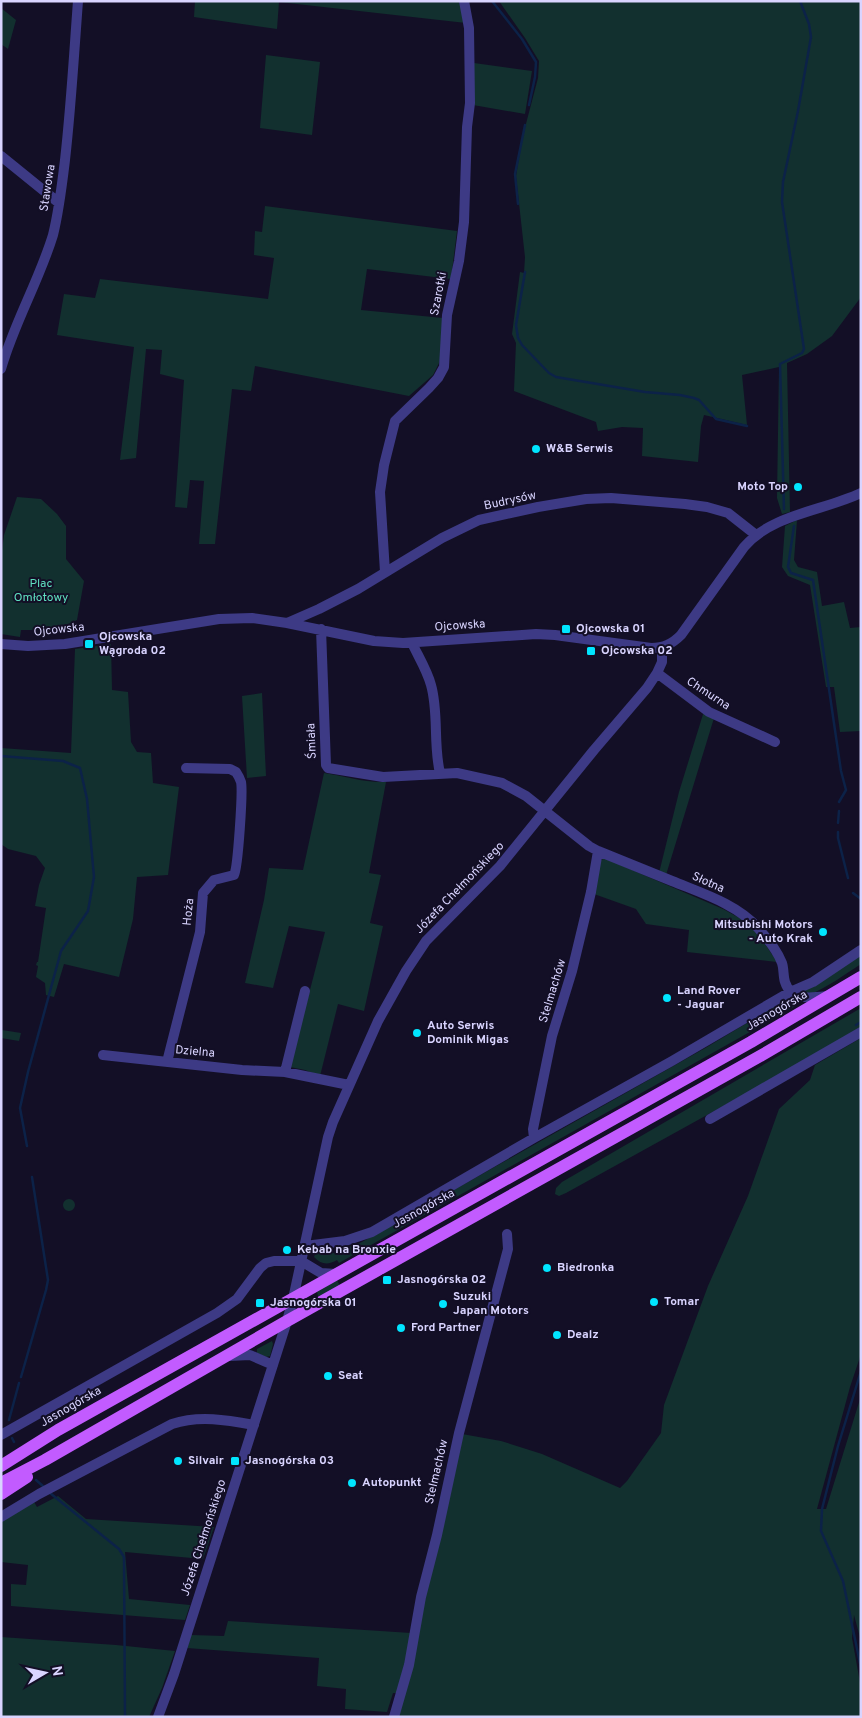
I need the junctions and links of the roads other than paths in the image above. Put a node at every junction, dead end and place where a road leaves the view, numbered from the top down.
1 (78, 1) edge
2 (464, 1) edge
3 (1, 156) edge
4 (59, 203) junction
5 (1, 369) edge
6 (861, 493) edge
7 (756, 535) junction
8 (385, 572) junction
9 (287, 623) junction
10 (320, 629) junction
11 (412, 643) junction
12 (1, 644) edge
13 (662, 648) junction
14 (657, 674) junction
15 (775, 742) dead end
16 (186, 768) dead end
17 (440, 773) junction
18 (544, 811) junction
19 (598, 851) junction
20 (861, 950) edge
21 (861, 977) edge
22 (306, 991) dead end
23 (790, 992) junction
24 (832, 995) junction
25 (861, 997) edge
26 (861, 1032) edge
27 (103, 1055) dead end
28 (167, 1062) junction
29 (285, 1072) junction
30 (349, 1085) junction
31 (710, 1119) dead end
32 (534, 1138) junction
33 (507, 1234) dead end
34 (304, 1246) junction
35 (301, 1261) junction
36 (339, 1273) junction
37 (293, 1299) junction
38 (286, 1321) junction
39 (227, 1356) junction
40 (273, 1365) junction
41 (254, 1425) junction
42 (1, 1435) edge
43 (36, 1443) junction
44 (1, 1455) edge
45 (46, 1460) junction
46 (1, 1466) edge
47 (1, 1483) edge
48 (1, 1494) edge
49 (1, 1517) edge
50 (158, 1717) edge
51 (394, 1717) edge

1 - 4 street, Stawowa
2 - 8 street, Szarotki
3 - 4 street
4 - 5 street, Stawowa
6 - 7 street
7 - 8 street, Budrysów
7 - 13 street
8 - 9 street, Budrysów
9 - 10 street, Ojcowska
9 - 12 street, Ojcowska
10 - 11 street, Ojcowska
10 - 17 street, Śmiała
11 - 13 street, Ojcowska
11 - 17 street
13 - 14 street, Józefa Chełmońskiego
14 - 15 street, Chmurna
14 - 18 street, Józefa Chełmońskiego
16 - 28 street, Hoża
17 - 18 street, Śmiała
18 - 19 street, Słotna
18 - 30 street, Józefa Chełmońskiego
19 - 23 street, Słotna
19 - 32 street, Stelmachów
20 - 23 street
21 - 24 main road, Jasnogórska
22 - 29 street
23 - 24 street
23 - 32 street
24 - 36 main road, Jasnogórska
25 - 38 main road
26 - 31 street
27 - 28 street, Dzielna
28 - 29 street, Dzielna
29 - 30 street, Dzielna
30 - 34 street, Józefa Chełmońskiego
32 - 34 street
33 - 51 street, Stelmachów
34 - 35 street, Józefa Chełmońskiego
35 - 36 street
35 - 37 street, Józefa Chełmońskiego
35 - 42 street, Jasnogórska
36 - 37 main road, Jasnogórska
37 - 38 street, Józefa Chełmońskiego
37 - 43 main road, Jasnogórska
38 - 39 main road
38 - 40 street, Józefa Chełmońskiego
39 - 40 street
39 - 45 main road
40 - 41 street, Józefa Chełmońskiego
41 - 49 street
41 - 50 street, Józefa Chełmońskiego
43 - 44 main road
43 - 46 main road, Jasnogórska
45 - 47 main road
45 - 48 main road

